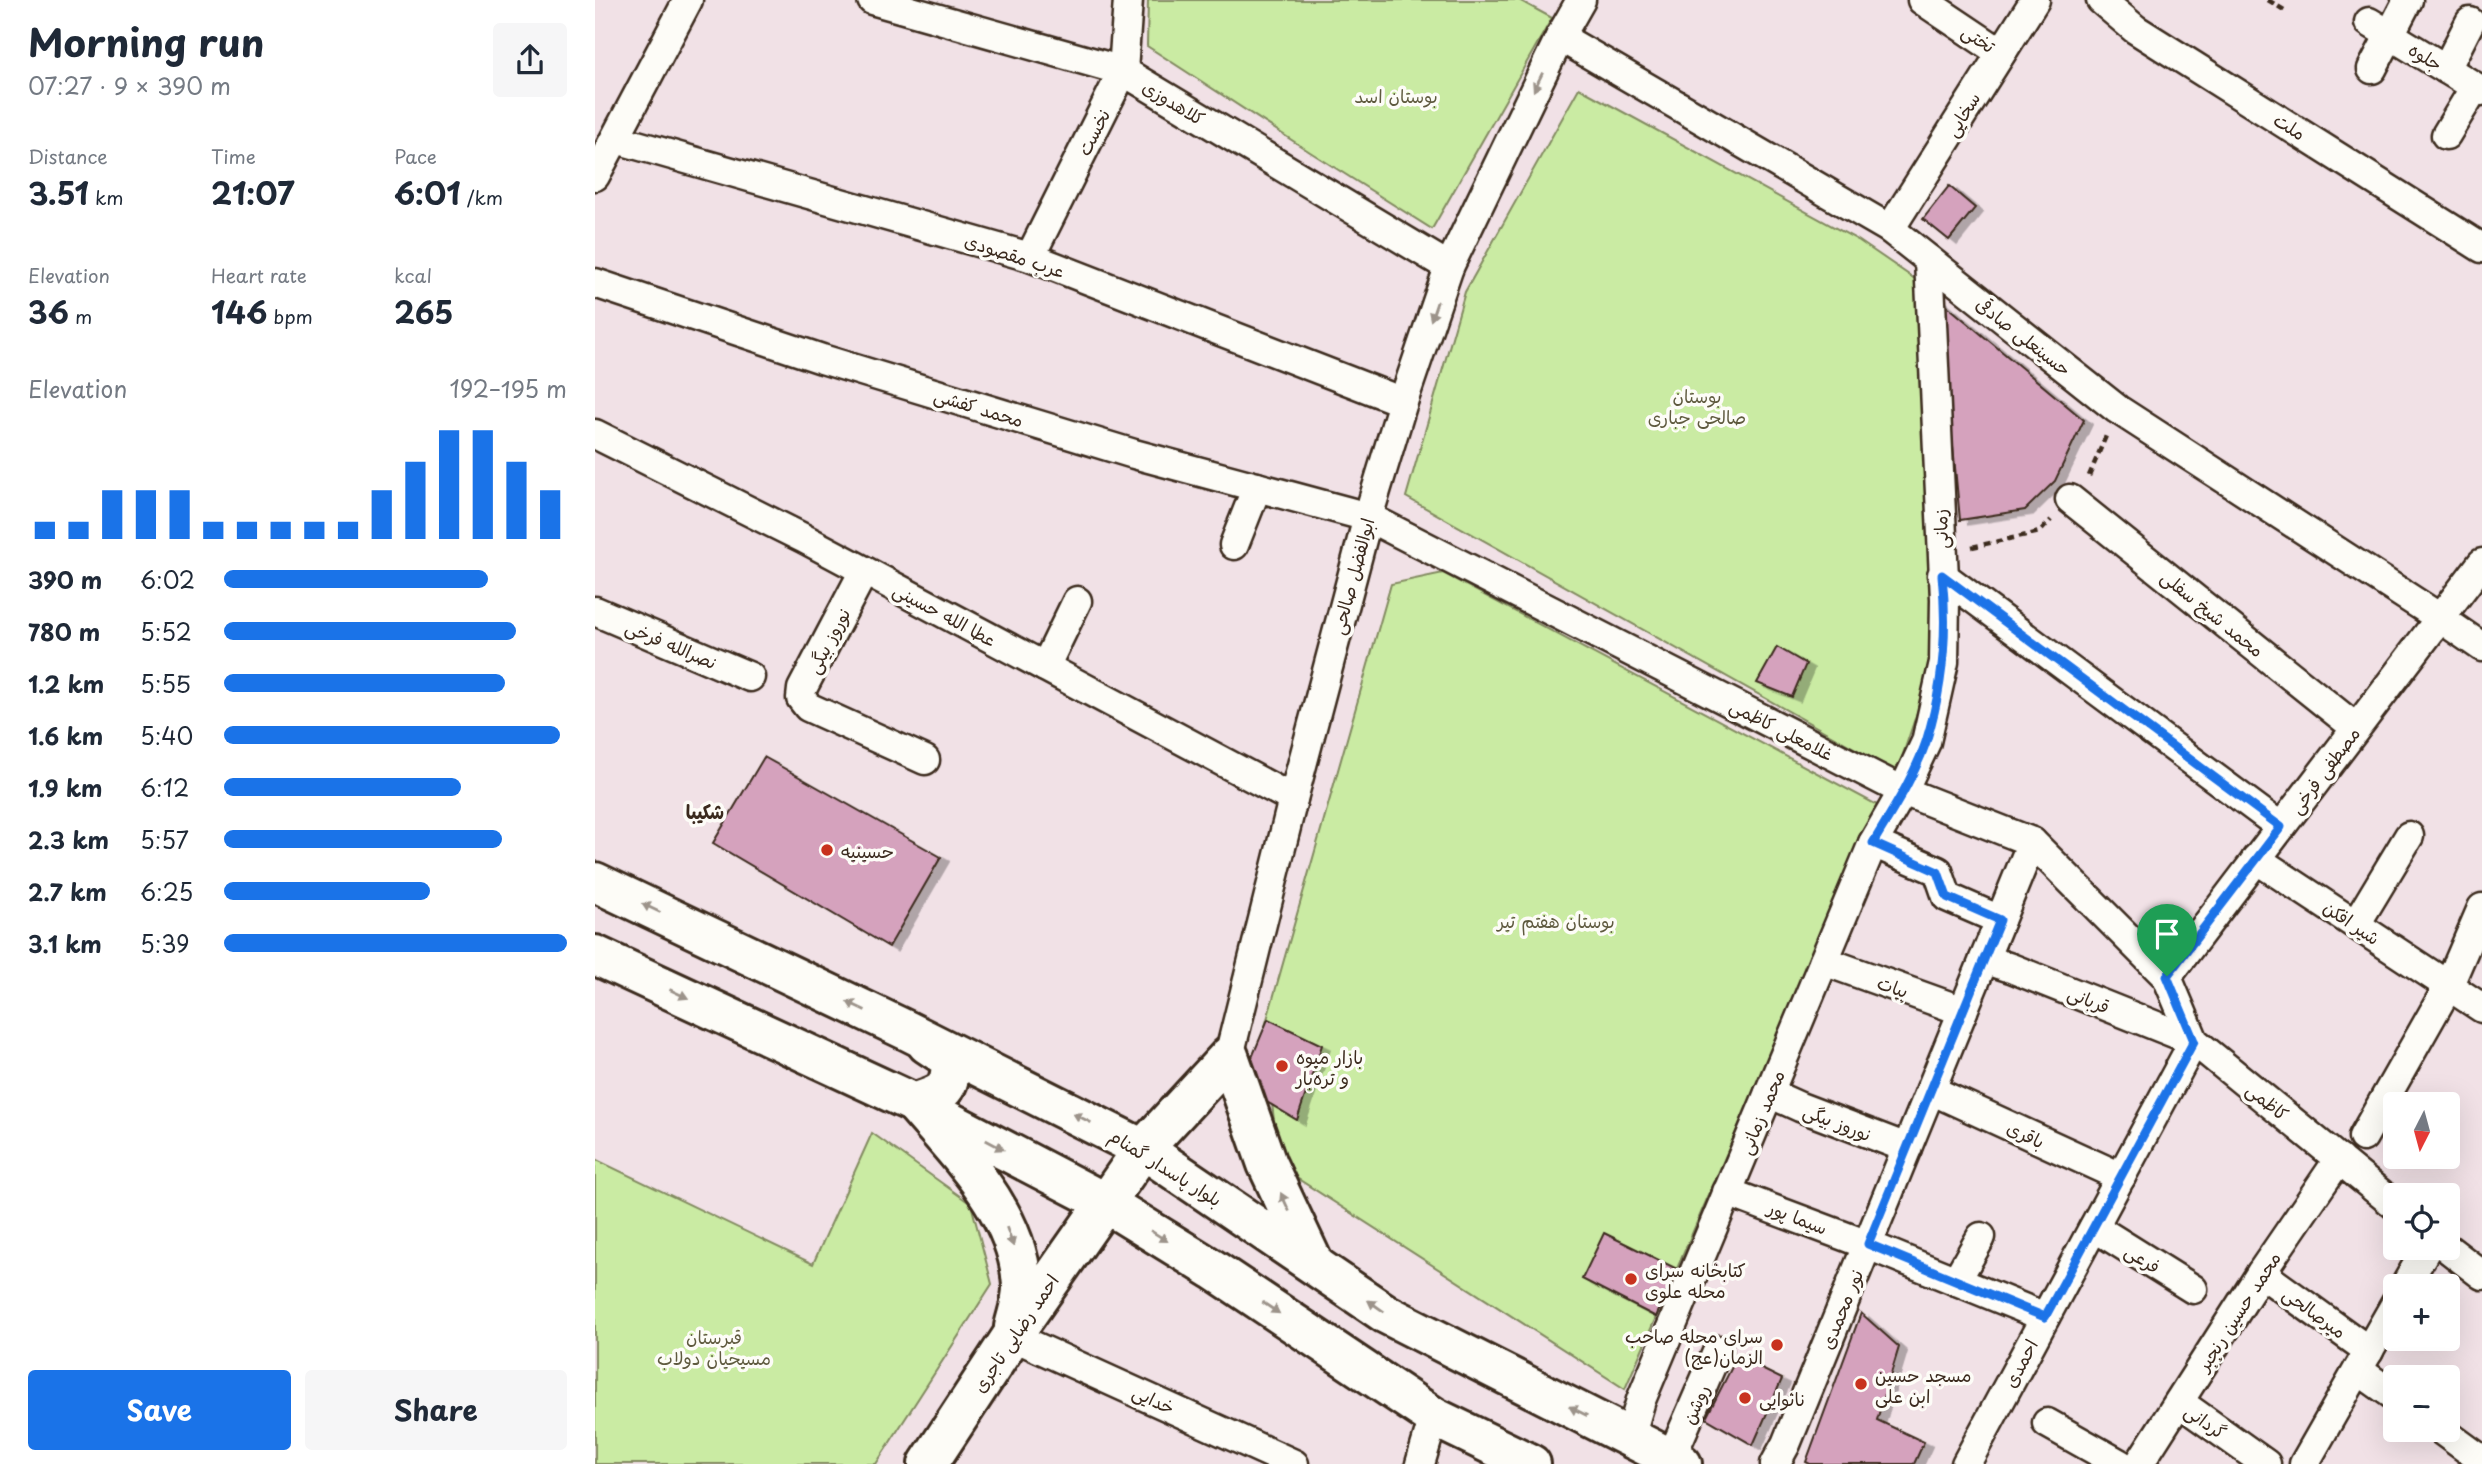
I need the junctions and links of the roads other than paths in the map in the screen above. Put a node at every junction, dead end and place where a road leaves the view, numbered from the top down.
1 (688, 0) edge
2 (873, 0) edge
3 (1128, 0) edge
4 (1581, 0) edge
5 (1922, 0) edge
6 (2035, 0) edge
7 (2101, 0) edge
8 (2408, 0) edge
9 (2470, 22) dead end
10 (2379, 28) junction
11 (1560, 37) junction
12 (2001, 53) junction
13 (2372, 69) dead end
14 (2446, 69) junction
15 (1123, 71) junction
16 (2479, 89) edge
17 (2446, 135) dead end
18 (616, 139) junction
19 (595, 176) edge
20 (1890, 229) junction
21 (2482, 248) edge
22 (1030, 257) junction
23 (1929, 260) junction
24 (1449, 267) junction
25 (595, 283) edge
26 (1403, 402) junction
27 (595, 434) edge
28 (1257, 487) junction
29 (2070, 499) dead end
30 (1368, 517) junction
31 (1234, 545) dead end
32 (2482, 563) edge
33 (864, 571) junction
34 (1942, 575) junction
35 (1077, 601) dead end
36 (595, 611) edge
37 (2440, 618) junction
38 (2482, 647) edge
39 (1045, 667) junction
40 (750, 677) dead end
41 (2357, 727) junction
42 (925, 760) dead end
43 (1903, 791) junction
44 (1293, 799) junction
45 (2281, 827) junction
46 (2409, 835) dead end
47 (2032, 842) junction
48 (1873, 843) junction
49 (2256, 859) junction
50 (595, 882) edge
51 (2482, 908) edge
52 (2000, 920) junction
53 (2356, 924) junction
54 (595, 955) edge
55 (1984, 959) junction
56 (1824, 961) junction
57 (2167, 976) junction
58 (2448, 987) junction
59 (2482, 1007) edge
60 (1963, 1011) junction
61 (908, 1031) junction
62 (2194, 1041) junction
63 (1229, 1056) junction
64 (1931, 1090) junction
65 (1769, 1093) junction
66 (914, 1103) junction
67 (2363, 1137) dead end
68 (1907, 1148) junction
69 (1143, 1149) junction
70 (2339, 1159) junction
71 (2120, 1177) junction
72 (1727, 1192) junction
73 (2383, 1195) edge
74 (1104, 1202) junction
75 (1251, 1221) junction
76 (2094, 1227) junction
77 (1981, 1237) dead end
78 (1868, 1244) junction
79 (2460, 1258) edge
80 (1314, 1264) junction
81 (1215, 1270) junction
82 (2261, 1273) junction
83 (2482, 1275) edge
84 (1956, 1281) junction
85 (2193, 1289) dead end
86 (2045, 1317) junction
87 (2383, 1325) edge
88 (1013, 1336) junction
89 (1719, 1350) dead end
90 (2363, 1360) junction
91 (2383, 1382) edge
92 (2179, 1402) junction
93 (1434, 1417) junction
94 (2047, 1423) dead end
95 (1630, 1437) junction
96 (2457, 1442) edge
97 (2482, 1460) edge
98 (1677, 1461) edge
99 (929, 1464) edge
100 (1294, 1464) edge
101 (1420, 1464) edge
102 (1531, 1464) edge
103 (1775, 1464) edge
104 (1966, 1464) edge
105 (2120, 1464) edge
106 (2139, 1464) edge
107 (2266, 1464) edge
108 (2304, 1464) edge

1 - 18 street
2 - 15 street, کلاهدوزی
3 - 15 street, نخست
4 - 11 street, ابوالفضل صالحی
5 - 12 street, تختی
6 - 12 street, سخایی
7 - 21 street, ملت
8 - 10 street
9 - 14 street
10 - 13 street
10 - 14 street, جلوه
11 - 20 street, حسینعلی صادقی
11 -> 24 street, ابوالفضل صالحی
12 - 20 street, سخایی
14 - 16 street, جلوه
15 - 22 street, نخست
15 - 24 street, کلاهدوزی
16 - 17 street
18 - 19 street
18 - 22 street, عرب مقصودی
20 - 23 street, حسینعلی صادقی
22 - 26 street, عرب مقصودی
23 - 34 street, زمانی
23 - 37 street, حسینعلی صادقی
24 -> 26 street, ابوالفضل صالحی
25 - 28 street, محمد کفشی
26 - 30 street, ابوالفضل صالحی
27 - 33 street, عطا الله حسینی
28 - 30 street, محمد کفشی
28 - 31 street
29 - 41 street, محمد شیخ سفلی
30 - 43 street, غلامعلی کاظمی
30 - 44 street, ابوالفضل صالحی
32 - 37 street, مصطفی فرخی
33 - 39 street, عطا الله حسینی
33 - 42 street, نوروز بیگی
34 - 43 street, زمانی
34 - 45 street
35 - 39 street
36 - 40 street, نصرالله فرخی
37 - 38 street, حسینعلی صادقی
37 - 41 street, مصطفی فرخی
39 - 44 street, عطا الله حسینی
41 - 45 street, مصطفی فرخی
43 - 47 street, غلامعلی کاظمی
43 - 48 street, محمد زمانی
44 - 63 street, ابوالفضل صالحی
45 - 49 street, مصطفی فرخی
46 - 53 street
47 - 52 street, نور محمدی
47 - 57 street, غلامعلی کاظمی
48 - 52 street
48 - 56 street, محمد زمانی
49 - 53 street, شیر افکن
49 - 57 street, مصطفی فرخی
61 -> 50 main road, بلوار پاسدار گمنام
51 - 58 street
52 - 55 street, نور محمدی
53 - 58 street, شیر افکن
54 -> 66 main road
55 - 60 street, نور محمدی
55 - 62 street, قربانی
56 - 60 street, بیات
56 - 65 street, محمد زمانی
57 - 62 street, کاظمی
58 - 59 street, شیر افکن
58 - 67 street
60 - 64 street, نور محمدی
61 - 66 main road
69 -> 61 main road, بلوار پاسدار گمنام
62 - 70 street, کاظمی
62 - 71 street, احمدی
63 - 69 main road, ابوالفضل صالحی
80 -> 63 main road
64 - 68 street, نور محمدی
64 - 71 street, باقری
65 - 68 street, نوروز بیگی
65 - 72 street, محمد زمانی
66 -> 74 main road
66 -> 88 main road
68 - 78 street, نور محمدی
69 - 74 main road, احمد رضایی تاجری
69 - 75 main road, بلوار پاسدار گمنام
70 - 73 street, کاظمی
70 - 82 street, محمد حسین رنجبر
71 - 76 street, احمدی
72 - 78 street, سیما پور
72 - 95 street, محمد زمانی
74 -> 81 main road
74 - 88 main road, احمد رضایی تاجری
75 - 80 main road, بلوار پاسدار گمنام
75 - 81 main road
76 - 85 street, فرعی
76 - 86 street, احمدی
77 - 84 street
78 - 84 street, سیما پور
78 - 103 street, نور محمدی
79 - 83 street
95 -> 80 main road, بلوار پاسدار گمنام
81 -> 93 main road
82 - 90 street, میرصالحی
82 - 92 street, محمد حسین رنجبر
84 - 86 street, سیما پور
86 - 104 street, احمدی
87 - 90 street
88 - 99 main road, احمد رضایی تاجری
88 - 100 street, خدایی
89 - 98 street, روشن
90 - 91 street, میرصالحی
90 - 108 street
92 - 106 street, محمد حسین رنجبر
92 - 107 street, گردانی
93 - 101 street
93 - 102 main road
94 - 105 street
95 - 98 main road, بلوار پاسدار گمنام
96 - 97 street

